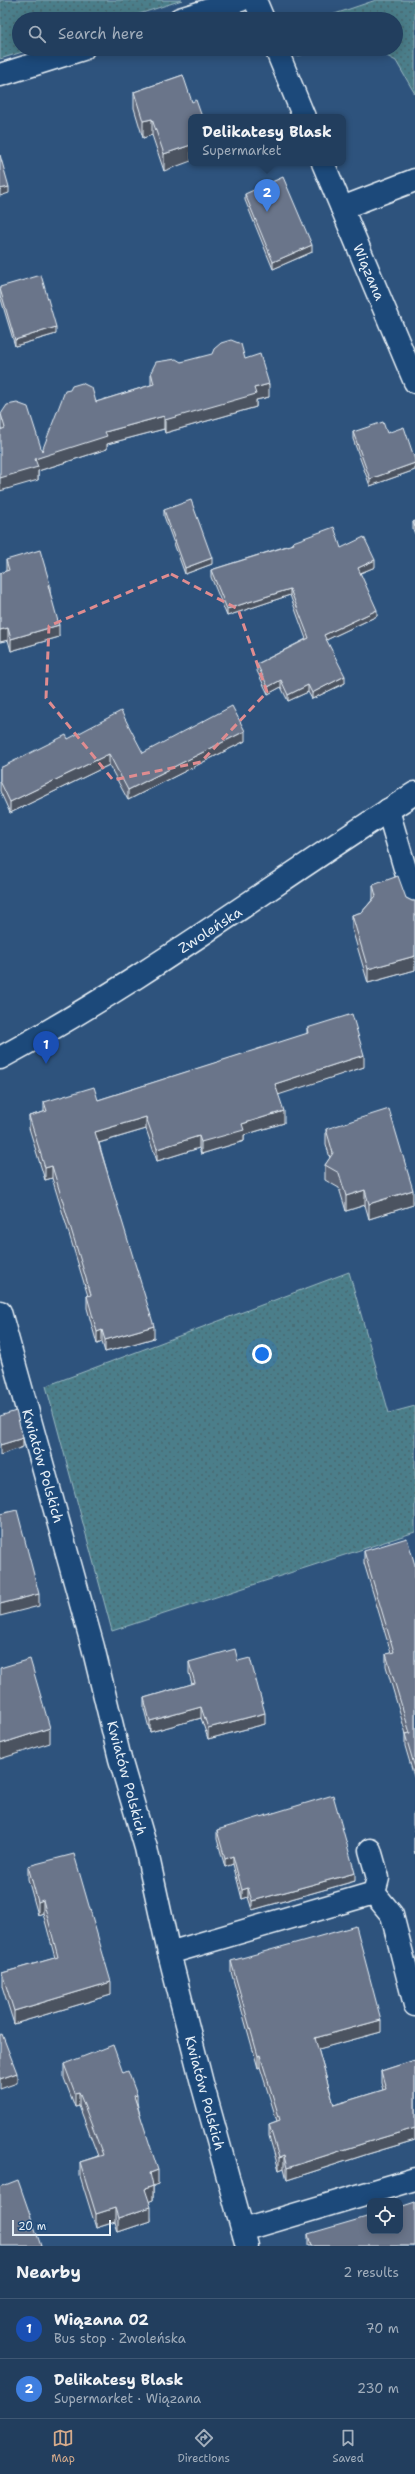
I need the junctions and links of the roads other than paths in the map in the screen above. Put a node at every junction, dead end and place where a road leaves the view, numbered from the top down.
1 (241, 0) edge
2 (255, 0) edge
3 (202, 12) edge
4 (260, 12) edge
5 (61, 56) edge
6 (279, 56) edge
7 (0, 75) edge
8 (303, 114) edge
9 (324, 166) edge
10 (415, 180) edge
11 (342, 208) junction
12 (415, 382) edge
13 (415, 793) edge
14 (388, 810) junction
15 (415, 903) edge
16 (0, 1058) edge
17 (0, 1312) edge
18 (370, 1850) dead end
19 (374, 1893) junction
20 (169, 1953) junction
21 (415, 2004) edge
22 (415, 2179) edge
23 (245, 2238) edge

1 - 3 street
2 - 4 street
5 - 7 street
6 - 8 street
9 - 11 street, Wiązana
10 - 11 street
11 - 12 street, Wiązana
13 - 14 street, Zwoleńska
14 - 15 street
14 - 16 street, Zwoleńska
17 - 20 street, Kwiatów Polskich
18 - 19 street
19 - 20 street
19 - 21 street
20 - 23 street, Kwiatów Polskich
22 - 23 street

